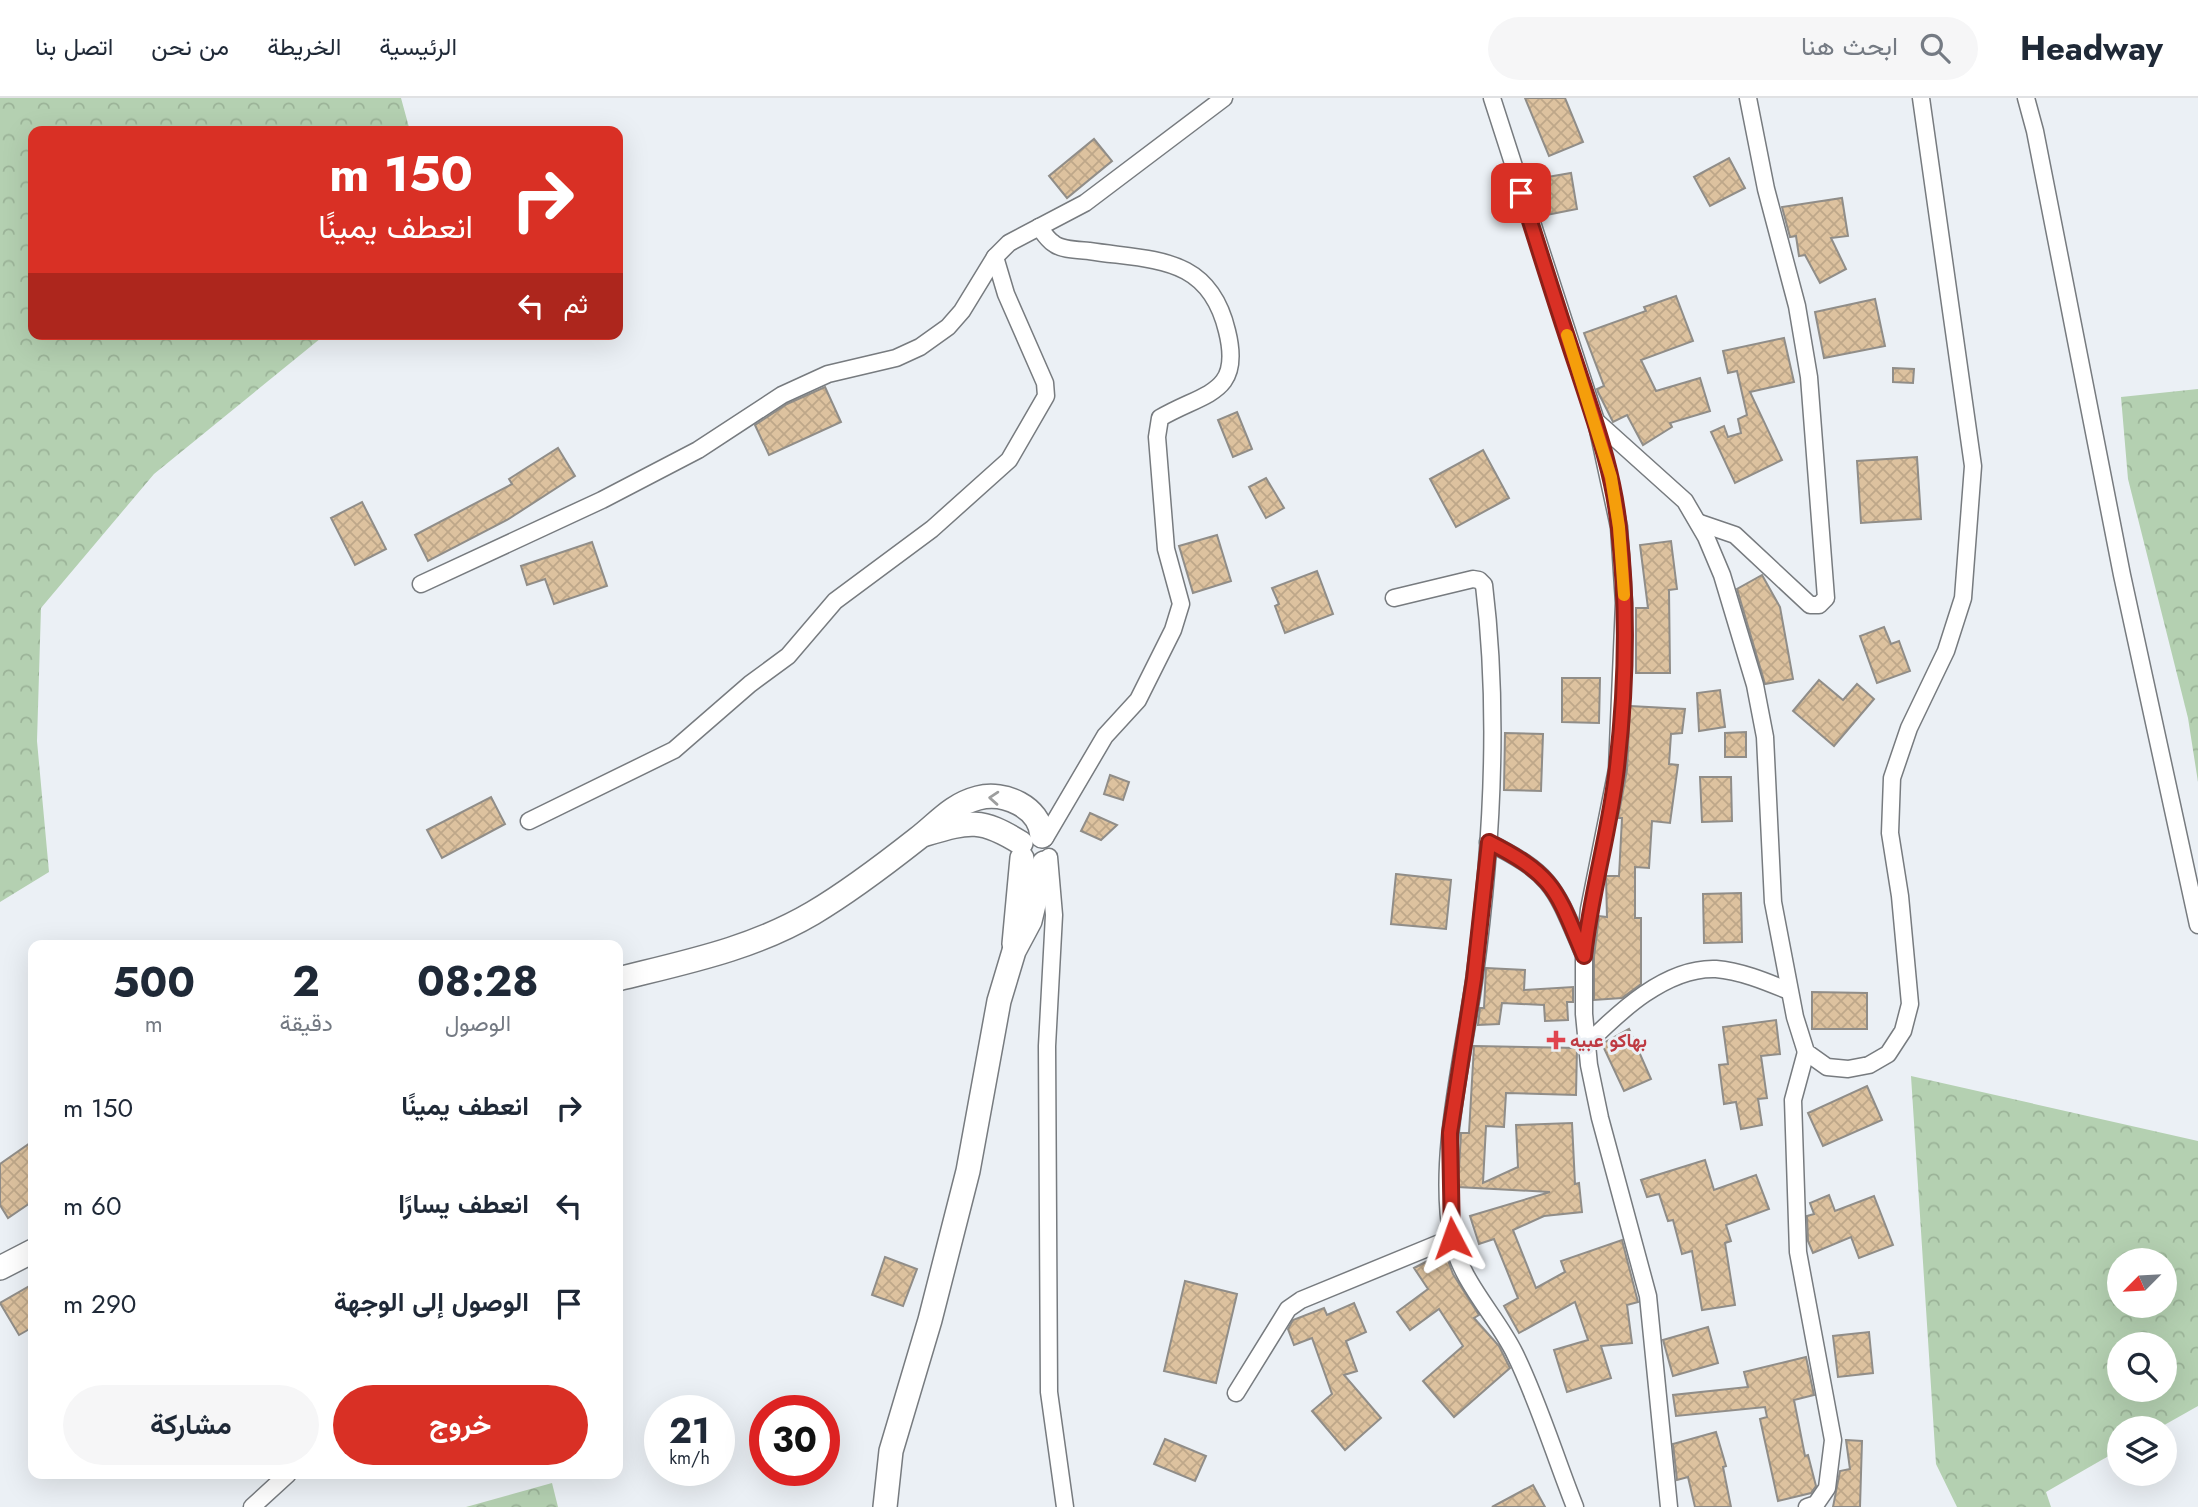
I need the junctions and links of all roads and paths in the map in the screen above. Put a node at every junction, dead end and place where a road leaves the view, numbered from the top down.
1 (1224, 98) edge
2 (1492, 98) edge
3 (1748, 98) edge
4 (1921, 98) edge
5 (2026, 98) edge
6 (1039, 227) junction
7 (995, 257) junction
8 (1596, 421) junction
9 (1700, 523) junction
10 (421, 584) dead end
11 (1394, 598) dead end
12 (528, 821) dead end
13 (923, 835) junction
14 (1489, 842) junction
15 (1037, 849) junction
16 (2198, 925) edge
17 (1584, 956) junction
18 (623, 978) edge
19 (1789, 991) junction
20 (1587, 1044) junction
21 (1807, 1052) junction
22 (1452, 1238) junction
23 (28, 1254) edge
24 (0, 1268) edge
25 (1236, 1393) dead end
26 (283, 1479) edge
27 (1671, 1506) edge
28 (252, 1507) edge
29 (885, 1507) edge
30 (1065, 1507) edge
31 (1575, 1507) edge
32 (1807, 1507) edge

1 - 6 street
2 - 8 street
3 - 9 street
4 - 21 street
5 - 16 street
6 - 7 street
6 - 15 street
7 - 10 street
7 - 12 street
8 - 9 street
8 - 17 street
9 - 19 street
11 - 14 street
13 - 15 main road
15 -> 13 main road
13 - 18 main road
14 - 17 street
14 - 22 street
15 - 29 main road
15 - 30 street
17 - 20 street
19 - 20 street
19 - 21 street
20 - 27 street
21 - 32 street
22 - 25 street
22 - 31 street
23 - 24 main road
26 - 28 street

